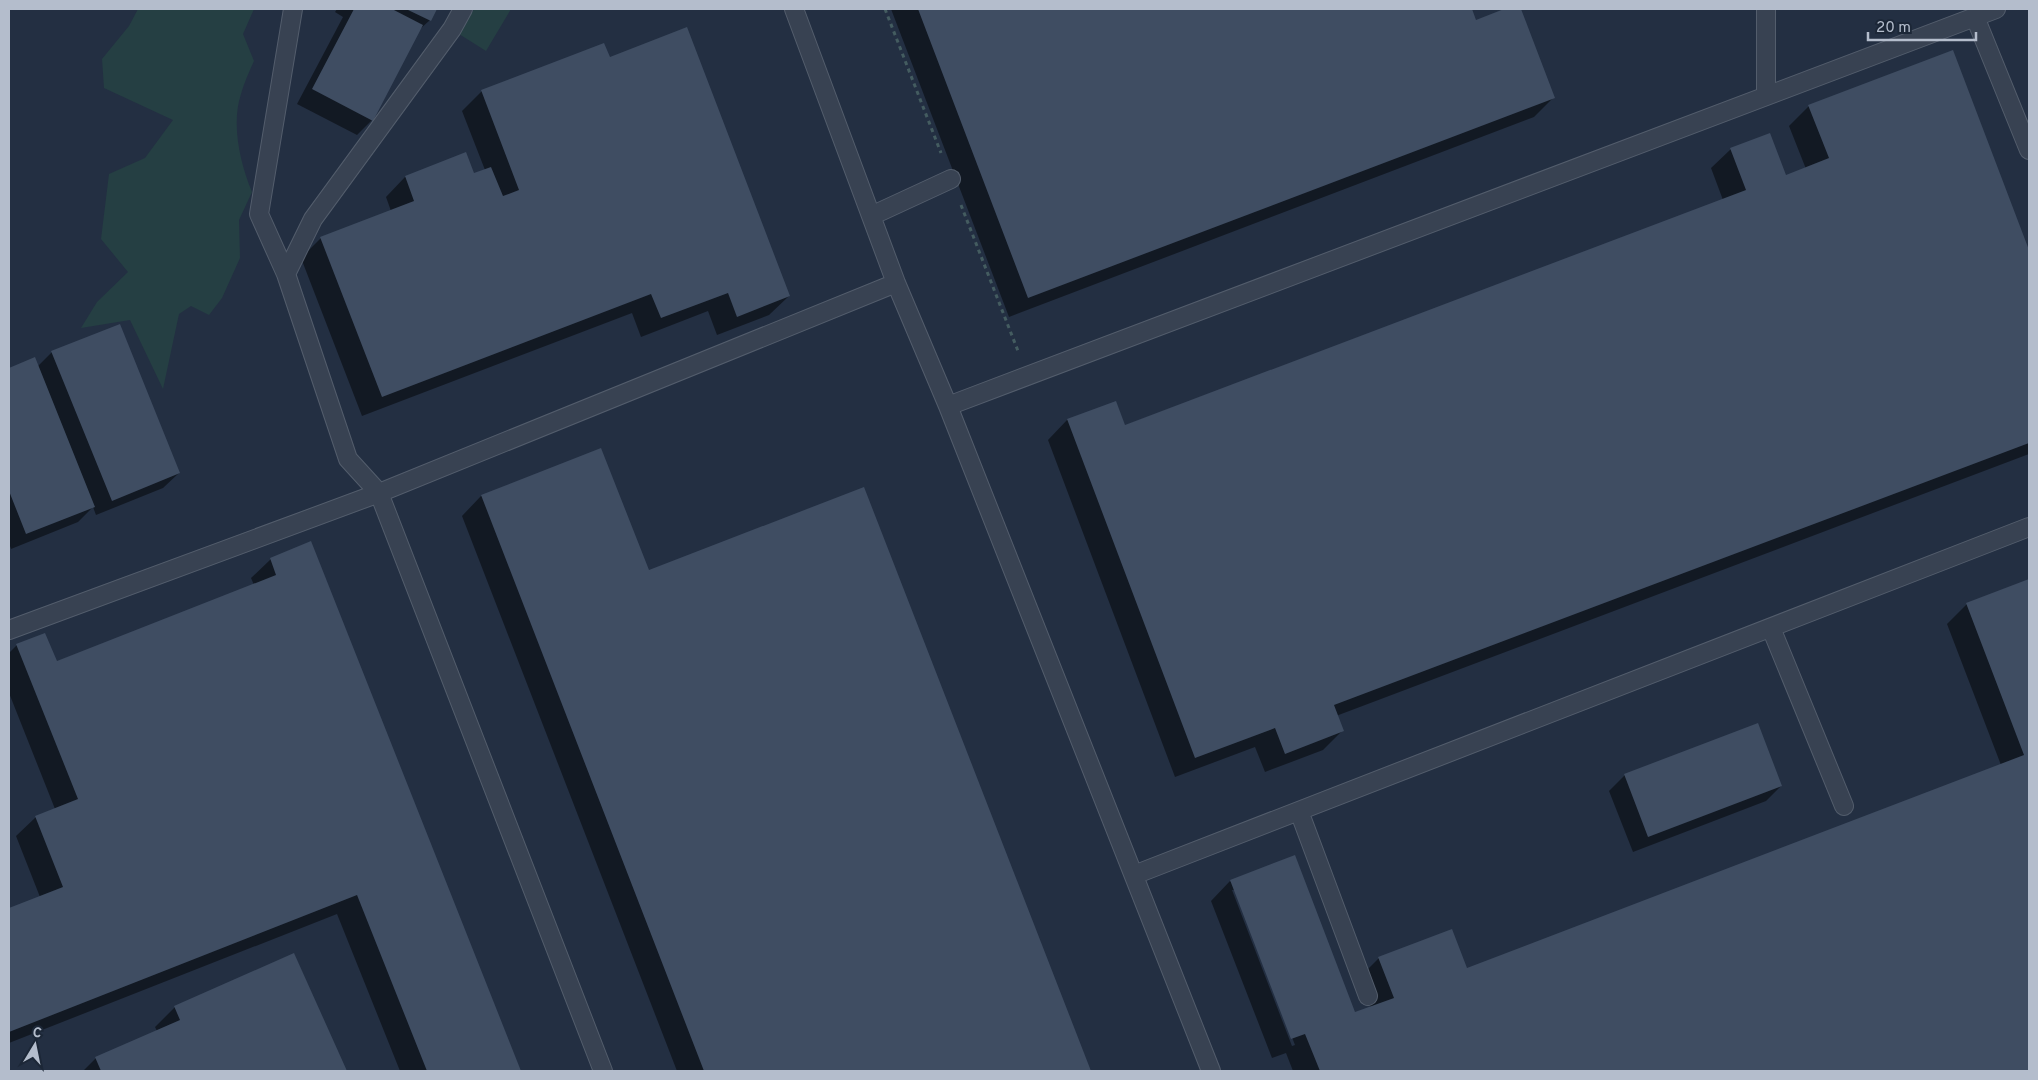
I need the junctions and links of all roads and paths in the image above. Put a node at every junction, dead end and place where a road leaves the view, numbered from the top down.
1 (292, 9) edge
2 (463, 9) edge
3 (794, 9) edge
4 (1766, 9) edge
5 (1996, 9) edge
6 (1975, 17) junction
7 (1766, 96) junction
8 (2029, 150) edge
9 (951, 179) dead end
10 (871, 216) junction
11 (286, 274) junction
12 (896, 283) junction
13 (948, 406) junction
14 (379, 493) junction
15 (2029, 527) edge
16 (1771, 628) junction
17 (9, 630) edge
18 (1844, 806) dead end
19 (1299, 811) junction
20 (1134, 875) junction
21 (1368, 996) dead end
22 (603, 1071) edge
23 (1211, 1071) edge

1 - 11 lane
2 - 11 lane
3 - 10 lane
4 - 7 lane
5 - 6 lane
6 - 7 lane
6 - 8 lane
7 - 13 lane
9 - 10 lane
10 - 12 lane
11 - 14 lane
12 - 13 lane
12 - 14 lane
13 - 20 lane
14 - 17 lane
14 - 22 lane
15 - 16 lane
16 - 18 lane
16 - 19 lane
19 - 20 lane
19 - 21 lane
20 - 23 lane

